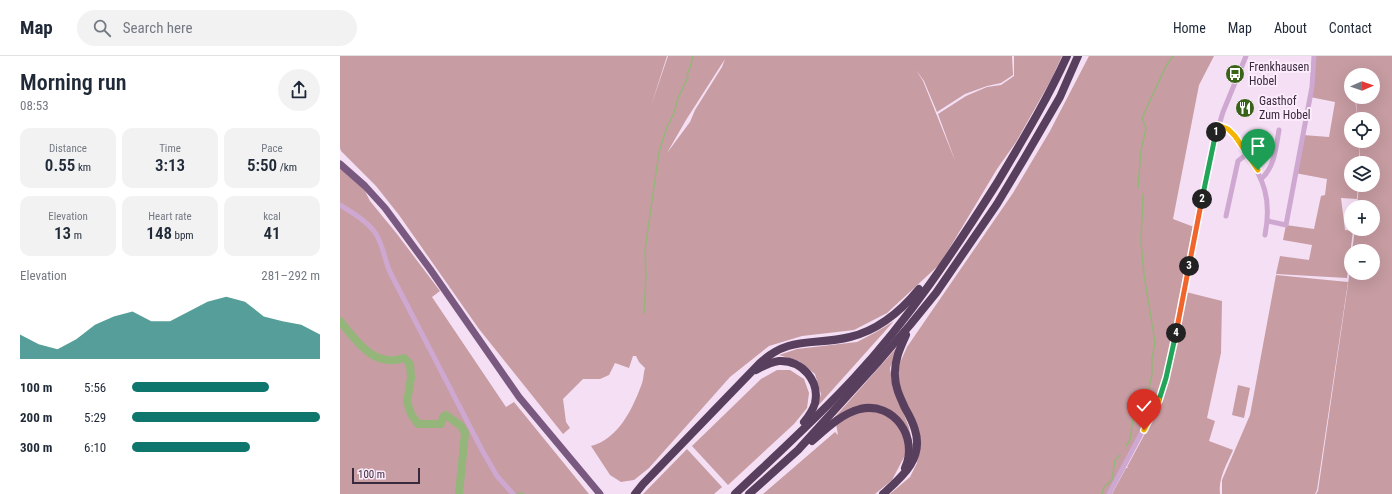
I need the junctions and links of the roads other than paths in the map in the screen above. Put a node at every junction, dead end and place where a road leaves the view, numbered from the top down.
1 (1067, 56) edge
2 (1078, 56) edge
3 (1246, 56) edge
4 (1314, 56) edge
5 (1218, 125) junction
6 (1279, 130) dead end
7 (1247, 154) junction
8 (340, 164) edge
9 (1261, 179) junction
10 (340, 205) edge
11 (1226, 216) dead end
12 (1268, 221) junction
13 (1265, 235) dead end
14 (946, 261) junction
15 (910, 325) junction
16 (750, 374) junction
17 (784, 448) junction
18 (798, 450) junction
19 (587, 483) junction
20 (895, 483) junction
21 (643, 484) junction
22 (513, 494) edge
23 (595, 494) edge
24 (600, 494) edge
25 (630, 494) edge
26 (635, 494) edge
27 (735, 494) edge
28 (749, 494) edge
29 (883, 494) edge
30 (1110, 494) edge

1 - 14 highway
2 - 15 highway
3 - 5 street
4 - 12 street
5 - 7 street
5 - 30 street
6 - 9 street
7 - 9 street
7 - 11 street
8 - 19 main road
9 - 12 street
10 - 22 street
12 - 13 street
14 - 16 highway
14 - 17 highway
15 - 18 highway
15 - 20 highway
16 - 17 highway
16 - 21 highway
17 - 27 highway
18 - 20 highway
18 - 28 highway
19 - 23 main road
19 - 24 main road
20 - 29 highway
21 - 25 highway
21 - 26 highway

